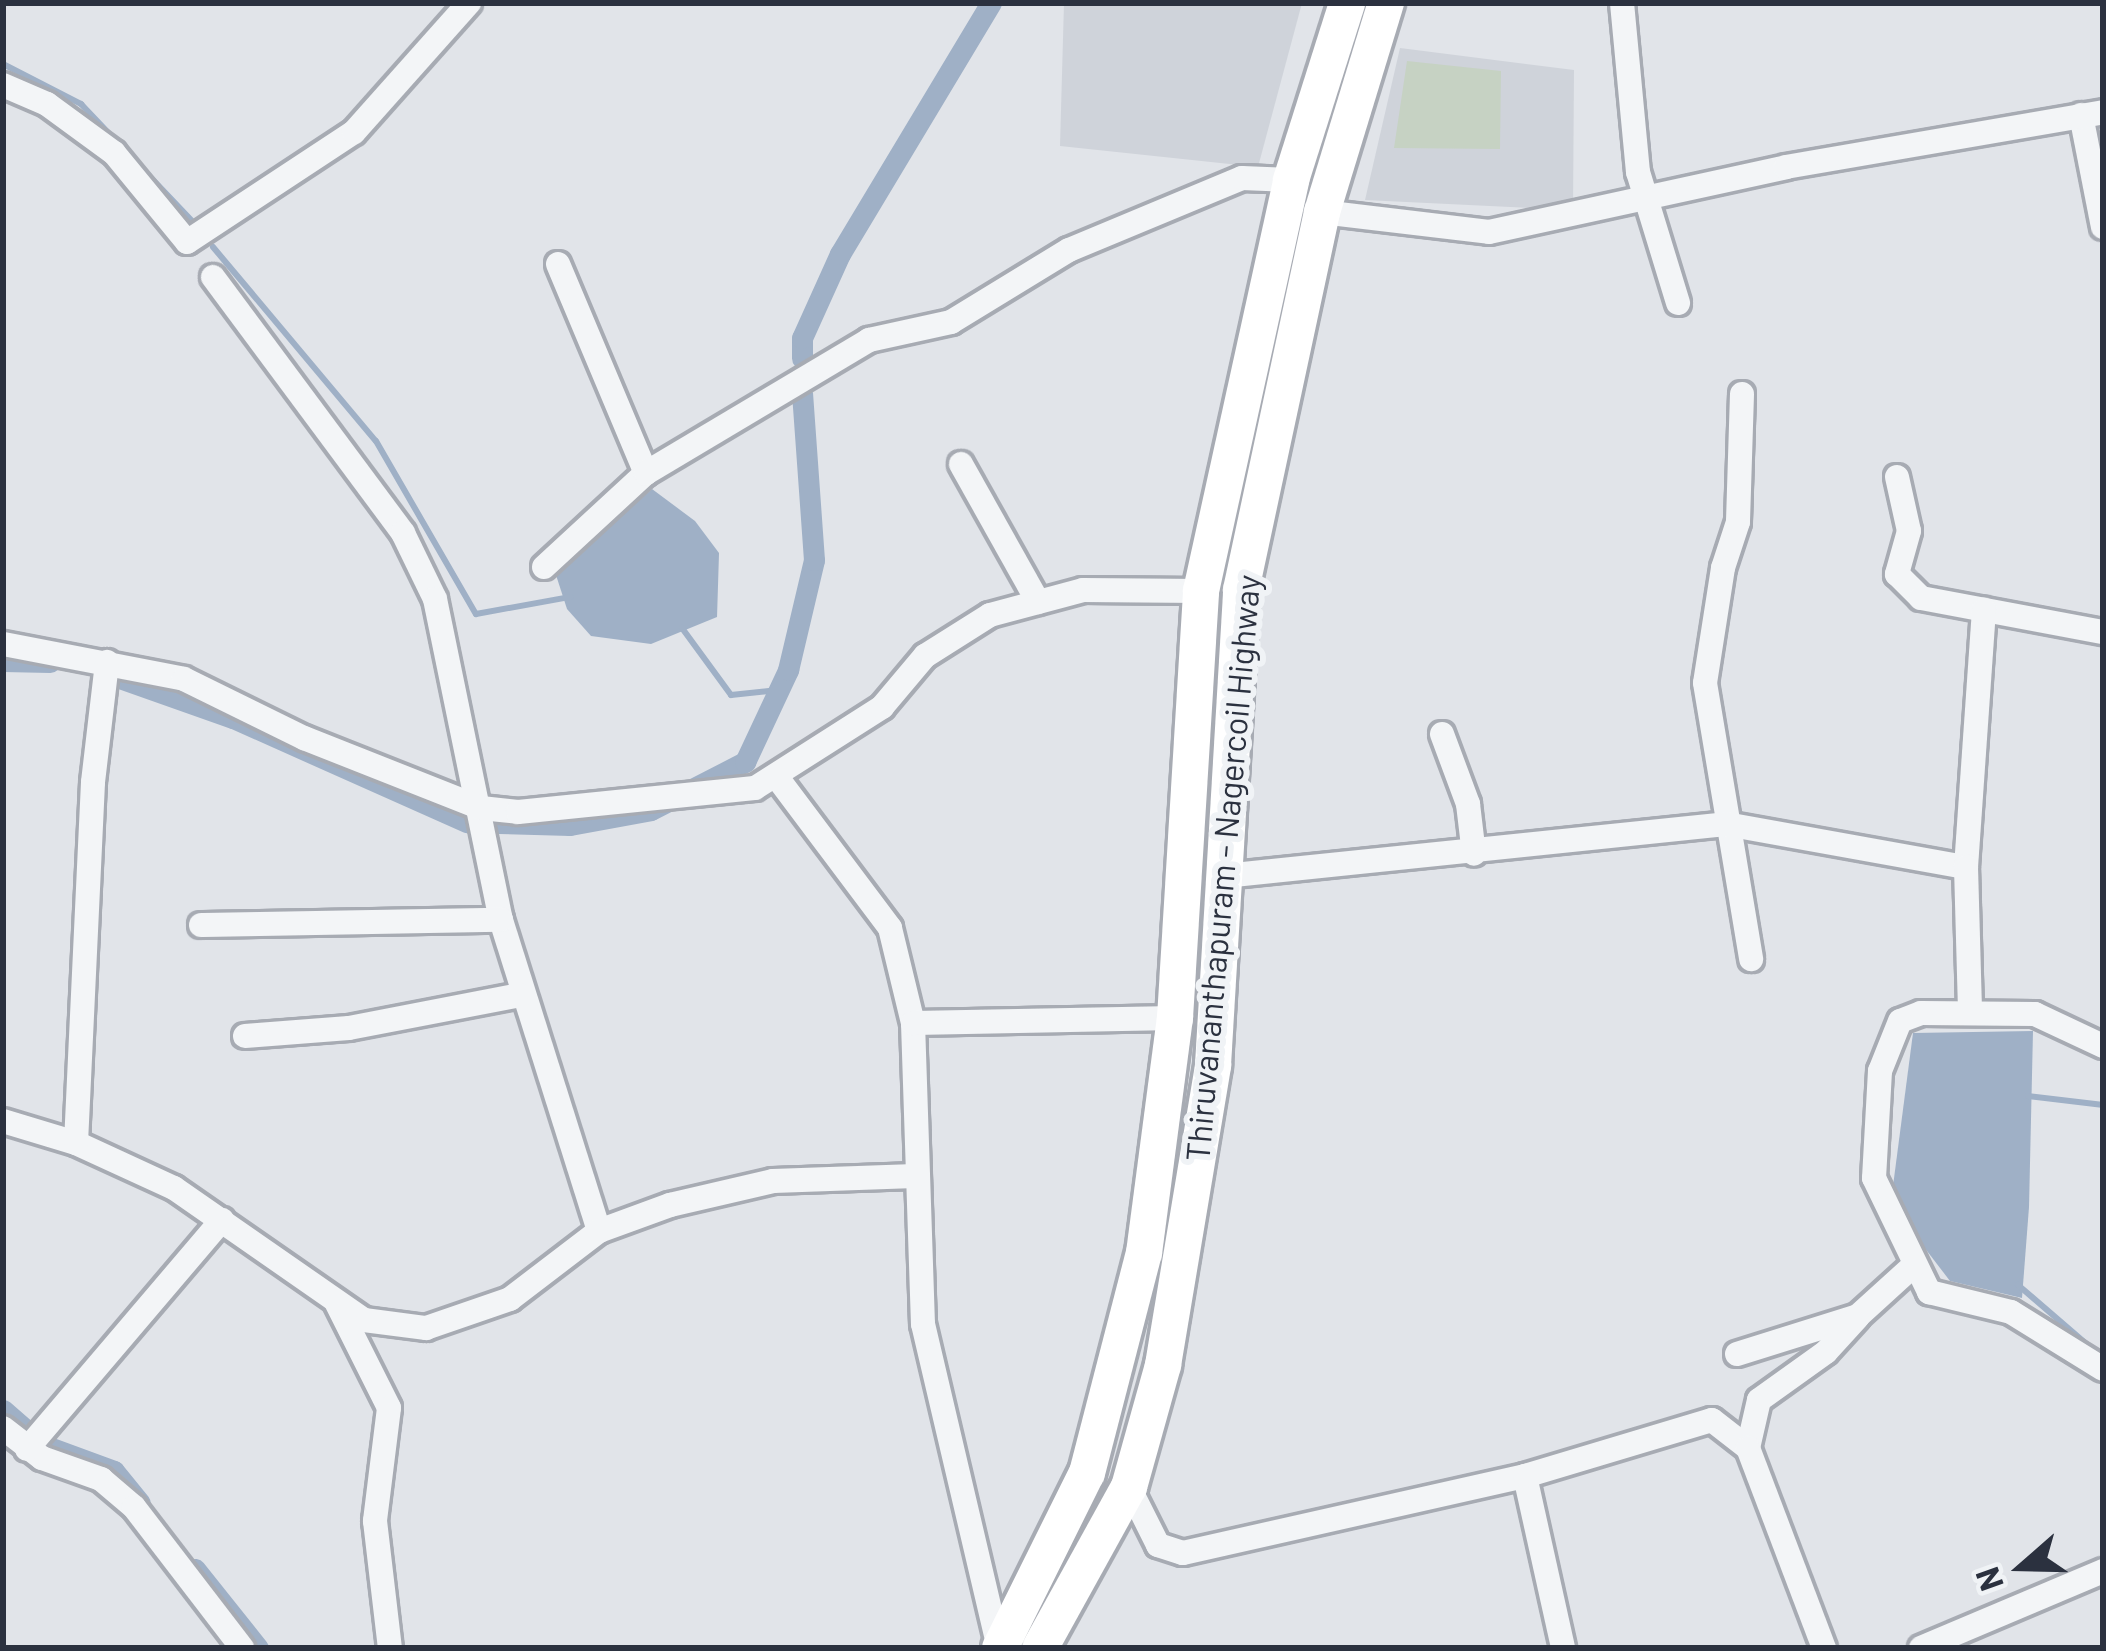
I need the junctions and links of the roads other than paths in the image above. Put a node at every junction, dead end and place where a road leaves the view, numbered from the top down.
1 (469, 3) edge
2 (1347, 3) edge
3 (1386, 3) edge
4 (1622, 3) edge
5 (3, 85) edge
6 (2092, 113) edge
7 (1291, 179) junction
8 (1645, 195) junction
9 (1322, 212) junction
10 (2103, 227) edge
11 (558, 265) dead end
12 (213, 277) dead end
13 (1678, 303) dead end
14 (1742, 394) dead end
15 (961, 464) dead end
16 (646, 473) junction
17 (1897, 477) dead end
18 (544, 567) dead end
19 (1201, 591) junction
20 (1038, 602) junction
21 (1984, 610) junction
22 (2103, 632) edge
23 (3, 644) edge
24 (107, 662) junction
25 (1442, 734) dead end
26 (776, 776) junction
27 (481, 808) junction
28 (1726, 824) junction
29 (1474, 854) junction
30 (1966, 867) junction
31 (1224, 875) junction
32 (501, 920) junction
33 (202, 925) dead end
34 (1751, 958) dead end
35 (521, 994) junction
36 (1970, 1012) junction
37 (1175, 1018) junction
38 (913, 1023) junction
39 (245, 1036) dead end
40 (2103, 1046) edge
41 (3, 1120) edge
42 (76, 1143) junction
43 (915, 1176) junction
44 (222, 1220) junction
45 (599, 1231) junction
46 (1912, 1267) junction
47 (335, 1301) junction
48 (1858, 1316) junction
49 (1737, 1354) dead end
50 (2103, 1369) edge
51 (3, 1428) edge
52 (1748, 1448) junction
53 (27, 1449) junction
54 (1525, 1476) junction
55 (1129, 1487) junction
56 (2103, 1571) edge
57 (242, 1648) edge
58 (390, 1648) edge
59 (999, 1648) edge
60 (1040, 1648) edge
61 (1563, 1648) edge
62 (1824, 1648) edge
63 (1921, 1648) edge

1 - 5 street
2 - 7 main road, Thiruvananthapuram - Nagercoil Highway
3 - 9 main road, Thiruvananthapuram - Nagercoil Highway
4 - 8 street
6 - 8 street
6 - 10 street
7 - 16 street
7 - 19 main road, Thiruvananthapuram - Nagercoil Highway
8 - 9 street
8 - 13 street
9 - 31 main road, Thiruvananthapuram - Nagercoil Highway
11 - 16 street
12 - 27 street
14 - 28 street
15 - 20 street
16 - 18 street
17 - 21 street
19 - 20 street
19 - 37 main road, Thiruvananthapuram - Nagercoil Highway
20 - 26 street
21 - 22 street
21 - 30 street
23 - 24 street
24 - 27 street
24 - 42 street
25 - 29 street
26 - 27 street
26 - 38 street
27 - 32 street
28 - 29 street
28 - 30 street
28 - 34 street
29 - 31 street
30 - 36 street
31 - 55 main road, Thiruvananthapuram - Nagercoil Highway
32 - 33 street
32 - 35 street
35 - 39 street
35 - 45 street
36 - 40 street
36 - 46 street
37 - 38 street
37 - 59 main road, Thiruvananthapuram - Nagercoil Highway
38 - 43 street
41 - 42 street
42 - 44 street
43 - 45 street
43 - 59 street
44 - 47 street
44 - 53 street
45 - 47 street
46 - 48 street
46 - 50 street
47 - 58 street
48 - 49 street
48 - 52 street
51 - 53 street
52 - 54 street
52 - 62 street
53 - 57 street
54 - 55 street
54 - 61 street
55 - 60 main road, Thiruvananthapuram - Nagercoil Highway
56 - 63 street

